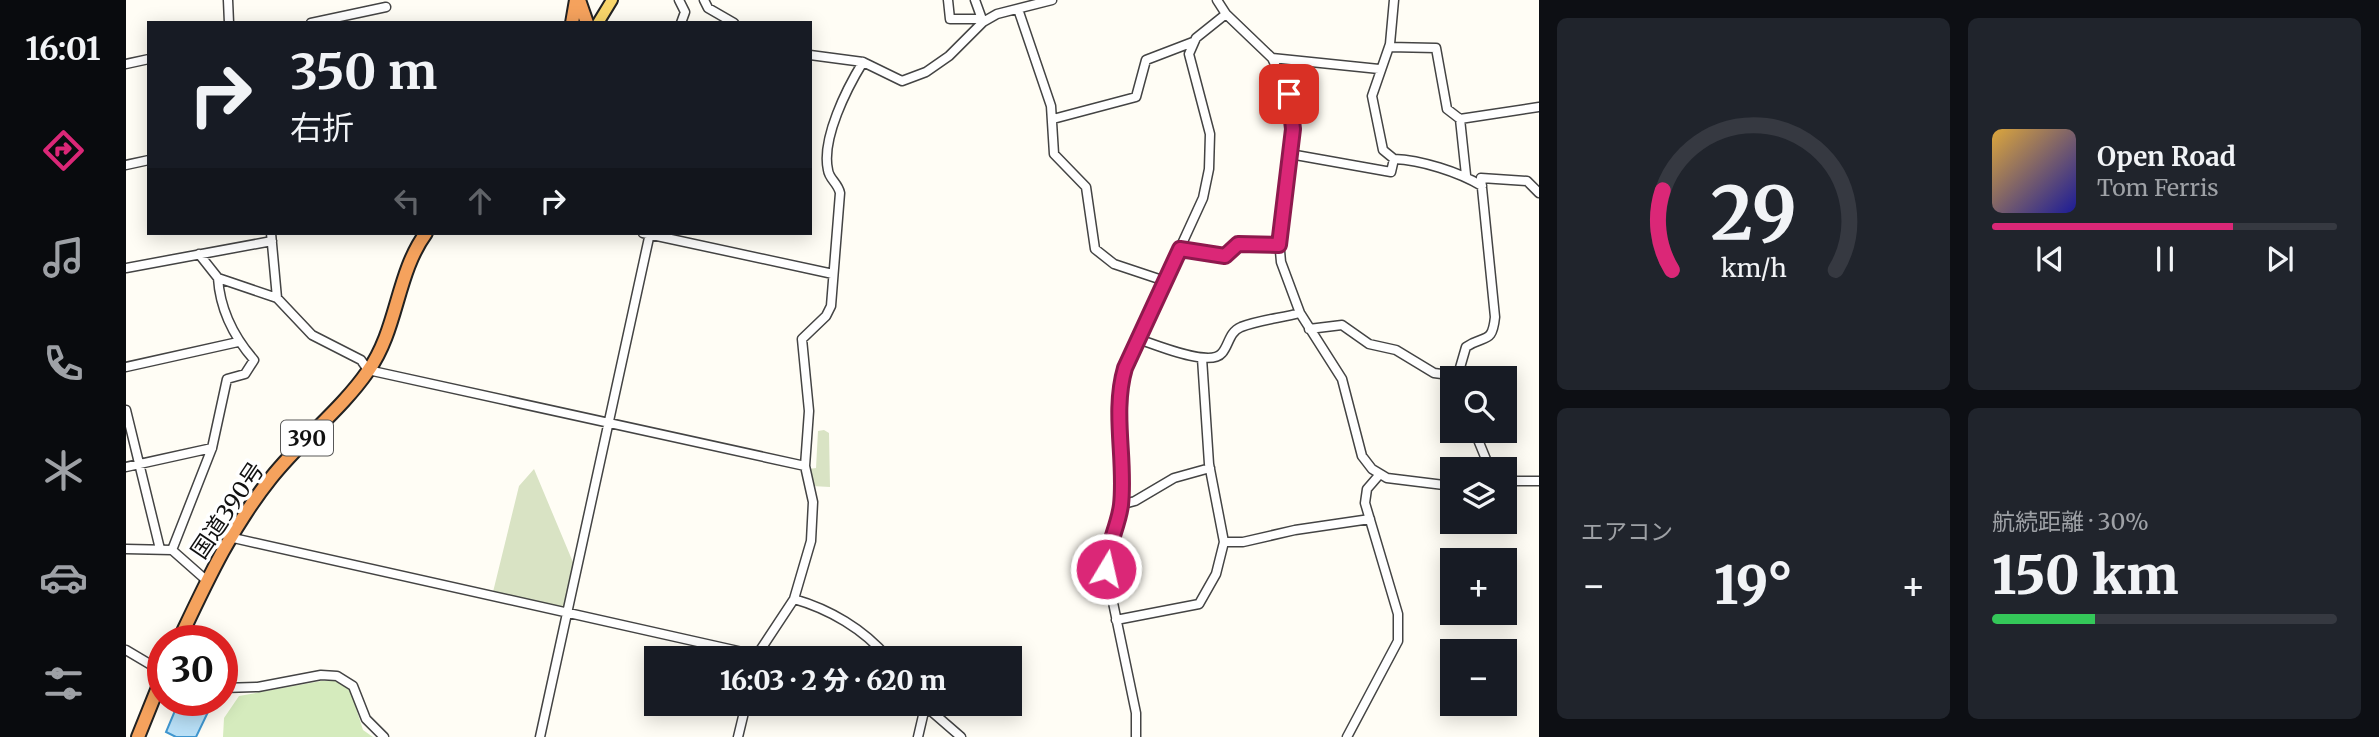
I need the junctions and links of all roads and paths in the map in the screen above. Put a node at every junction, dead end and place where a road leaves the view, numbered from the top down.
1 (228, 0) edge
2 (577, 0) edge
3 (612, 0) edge
4 (679, 0) edge
5 (704, 0) edge
6 (948, 0) edge
7 (975, 0) edge
8 (1052, 0) edge
9 (1217, 0) edge
10 (1394, 0) edge
11 (373, 5) edge
12 (386, 7) dead end
13 (1018, 9) junction
14 (1226, 14) junction
15 (229, 21) edge
16 (318, 21) edge
17 (572, 21) edge
18 (586, 21) edge
19 (599, 21) edge
20 (682, 21) edge
21 (730, 21) edge
22 (983, 21) junction
23 (1193, 42) junction
24 (1389, 47) junction
25 (812, 55) edge
26 (1272, 58) junction
27 (147, 59) edge
28 (863, 62) junction
29 (126, 64) edge
30 (1379, 69) junction
31 (1539, 107) edge
32 (1460, 119) junction
33 (1053, 120) junction
34 (1290, 153) junction
35 (1395, 159) junction
36 (147, 160) edge
37 (126, 164) edge
38 (1466, 175) junction
39 (1482, 186) junction
40 (1539, 193) edge
41 (425, 235) edge
42 (648, 235) edge
43 (657, 235) edge
44 (271, 237) edge
45 (1279, 245) junction
46 (1180, 249) junction
47 (199, 254) junction
48 (126, 268) edge
49 (833, 274) junction
50 (218, 278) junction
51 (1165, 281) junction
52 (277, 298) junction
53 (1300, 313) junction
54 (1309, 329) junction
55 (1138, 339) junction
56 (238, 342) junction
57 (1202, 358) junction
58 (1460, 366) edge
59 (126, 367) edge
60 (368, 370) junction
61 (1440, 374) edge
62 (126, 410) edge
63 (609, 422) junction
64 (212, 449) junction
65 (138, 465) junction
66 (804, 466) junction
67 (126, 467) edge
68 (1210, 468) junction
69 (1380, 474) junction
70 (1517, 481) edge
71 (1539, 481) edge
72 (1440, 485) edge
73 (1121, 505) junction
74 (1370, 520) junction
75 (229, 537) junction
76 (1224, 542) junction
77 (126, 549) edge
78 (160, 549) junction
79 (173, 550) junction
80 (206, 580) junction
81 (794, 599) junction
82 (567, 612) junction
83 (1116, 620) junction
84 (185, 625) edge
85 (713, 646) edge
86 (763, 646) edge
87 (877, 646) edge
88 (126, 650) edge
89 (147, 664) edge
90 (238, 688) edge
91 (148, 716) edge
92 (743, 716) edge
93 (922, 716) edge
94 (937, 716) edge
95 (138, 737) edge
96 (384, 737) edge
97 (540, 737) edge
98 (738, 737) edge
99 (918, 737) edge
100 (961, 737) edge
101 (1136, 737) edge
102 (1347, 737) edge

1 - 15 street
2 - 17 highway
2 - 18 highway
3 - 19 main road
4 - 20 street
5 - 21 street
6 - 22 street
7 - 22 street
8 - 13 street
9 - 14 street
10 - 24 street
11 - 12 street
11 - 16 street
13 - 22 street
13 - 33 street
14 - 23 street
14 - 26 street
22 - 28 street
23 - 33 street
23 - 46 street
24 - 30 street
24 - 32 street
25 - 28 street
26 - 30 street
26 - 34 street
27 - 29 street
28 - 49 street
30 - 35 street
31 - 32 street
32 - 38 street
33 - 51 street
34 - 35 street
34 - 45 street
35 - 38 street
36 - 37 street
38 - 39 street
39 - 40 street
39 - 58 street
41 - 60 highway, 国道390号 / 390
42 - 63 street
43 - 49 street
44 - 47 street
44 - 52 street
45 - 46 street
45 - 53 street
46 - 51 street
47 - 48 street
47 - 50 street
49 - 66 street
50 - 52 street
50 - 56 street
51 - 55 street
52 - 60 street
53 - 54 street
53 - 57 street
54 - 61 street
54 - 69 street
55 - 57 street
55 - 73 street
56 - 59 street
56 - 64 street
57 - 68 street
60 - 63 street
60 - 75 highway, 国道390号 / 390
62 - 65 street
63 - 66 street
63 - 82 street
64 - 65 street
64 - 79 street
65 - 67 street
65 - 78 street
66 - 81 street
68 - 73 street
68 - 76 street
69 - 72 street
69 - 74 street
70 - 71 street
73 - 83 street
74 - 76 street
74 - 102 street
75 - 80 highway, 国道390号 / 390
75 - 82 street
76 - 83 street
77 - 78 street
78 - 79 street
79 - 80 street
80 - 84 highway, 国道390号 / 390
81 - 86 street
81 - 87 street
82 - 85 street
82 - 97 street
83 - 101 street
88 - 89 street
90 - 96 street
91 - 95 highway
92 - 98 street
93 - 99 street
94 - 100 street

